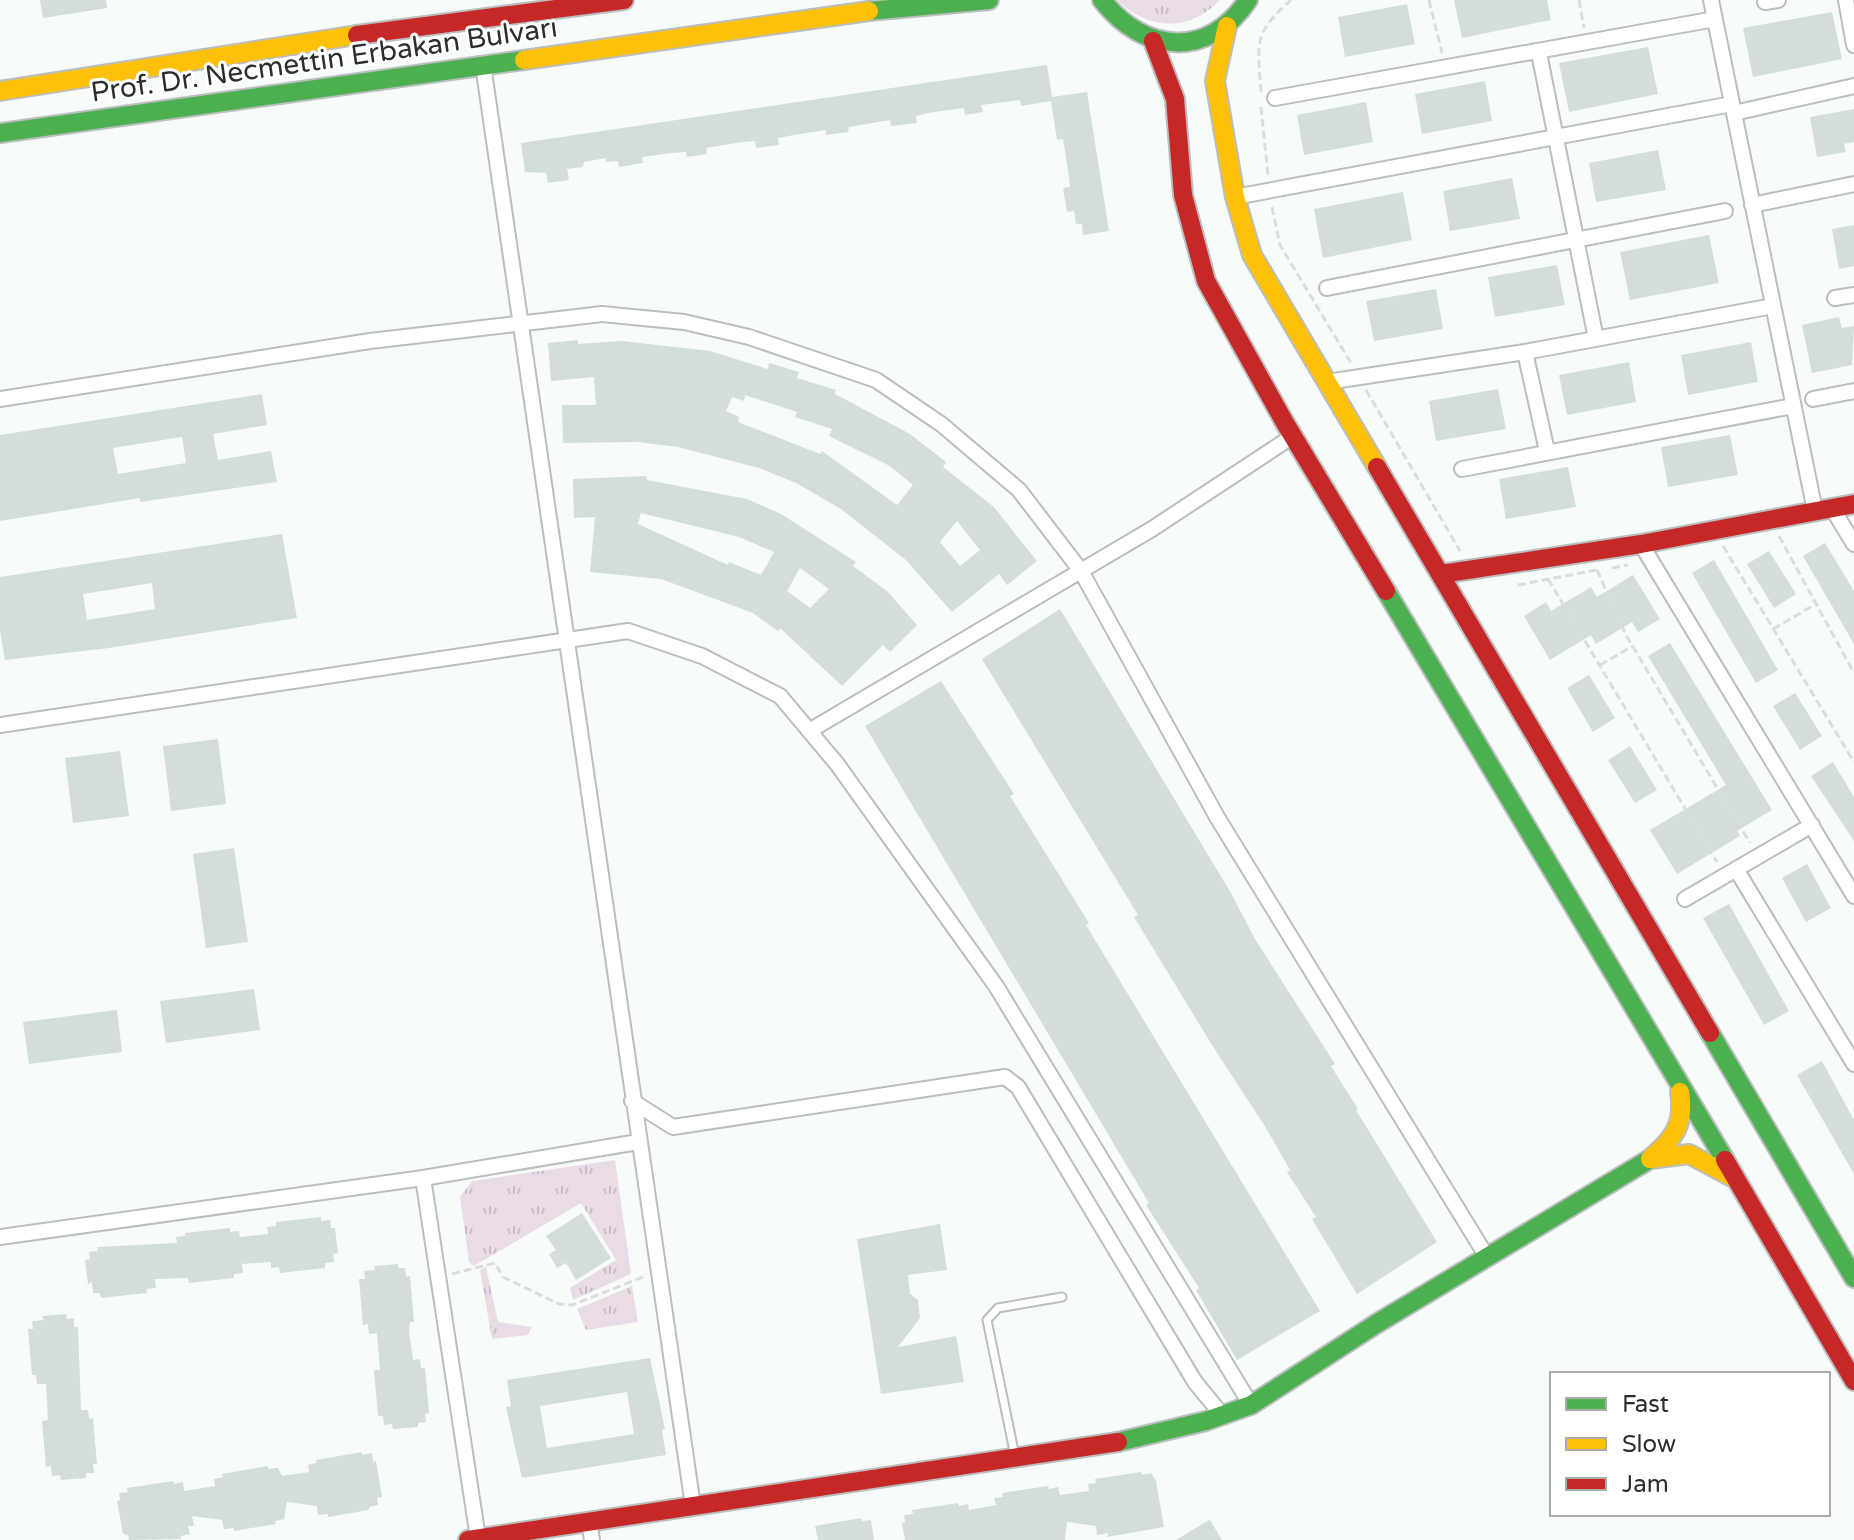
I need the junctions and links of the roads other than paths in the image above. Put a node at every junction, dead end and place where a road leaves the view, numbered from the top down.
1 (624, 0) edge
2 (989, 0) edge
3 (1088, 0) edge
4 (1248, 0) edge
5 (1711, 0) edge
6 (1846, 0) edge
7 (1106, 6) edge
8 (1715, 19) junction
9 (1227, 26) junction
10 (1153, 41) junction
11 (1854, 45) edge
12 (1539, 53) junction
13 (483, 65) junction
14 (1854, 86) edge
15 (0, 91) edge
16 (1275, 98) dead end
17 (1733, 108) junction
18 (0, 133) edge
19 (1554, 138) junction
20 (1854, 184) edge
21 (1235, 197) junction
22 (1752, 205) junction
23 (1725, 211) dead end
24 (1576, 239) junction
25 (1327, 288) dead end
26 (1854, 295) edge
27 (1835, 298) dead end
28 (1773, 306) junction
29 (520, 321) junction
30 (1596, 339) junction
31 (1525, 352) junction
32 (1327, 382) junction
33 (1854, 391) edge
34 (0, 399) edge
35 (1813, 399) dead end
36 (1793, 406) junction
37 (1293, 436) junction
38 (1547, 451) junction
39 (1462, 469) dead end
40 (1854, 504) edge
41 (1823, 510) junction
42 (1641, 544) junction
43 (1854, 544) edge
44 (1081, 571) junction
45 (1441, 574) junction
46 (565, 640) junction
47 (0, 725) edge
48 (809, 731) junction
49 (1812, 825) junction
50 (1730, 872) junction
51 (1854, 896) edge
52 (1685, 899) dead end
53 (1854, 1064) edge
54 (1677, 1078) junction
55 (632, 1101) junction
56 (638, 1142) junction
57 (1650, 1159) junction
58 (423, 1178) junction
59 (1737, 1180) junction
60 (0, 1237) edge
61 (1487, 1257) junction
62 (1854, 1278) edge
63 (1062, 1297) dead end
64 (1854, 1381) edge
65 (1251, 1405) junction
66 (1222, 1415) junction
67 (1015, 1458) junction
68 (693, 1506) junction
69 (591, 1531) edge
70 (473, 1539) edge

1 - 15 main road, Prof. Dr. Necmettin Erbakan Bulvarı
2 - 13 main road, Prof. Dr. Necmettin Erbakan Bulvarı
3 - 7 main road
4 - 9 main road
5 - 8 street
6 - 11 street
7 - 10 main road
8 - 12 street
8 - 17 street
9 - 10 main road
9 - 21 main road
10 - 37 main road
12 - 16 street
12 - 19 street
13 - 18 main road, Prof. Dr. Necmettin Erbakan Bulvarı
13 - 29 street
14 - 17 street
17 - 19 street
17 - 22 street
19 - 21 street
19 - 24 street
20 - 22 street
21 - 32 main road
22 - 28 street
23 - 24 street
24 - 25 street
24 - 30 street
26 - 27 street
28 - 30 street
28 - 36 street
29 - 34 street
29 - 44 street
29 - 46 street
30 - 31 street
31 - 32 street
31 - 38 street
32 - 45 main road
33 - 35 street
36 - 38 street
36 - 41 street
37 - 44 street
37 - 54 main road
38 - 39 street
40 - 41 main road
41 - 42 main road
41 - 43 street
42 - 45 main road
42 - 49 street
44 - 48 street
44 - 61 street
45 - 62 main road
46 - 47 street
46 - 48 street
46 - 55 street
48 - 65 street
49 - 50 street
49 - 51 street
50 - 52 street
50 - 53 street
54 - 57 main road
54 - 59 main road
55 - 56 street
55 - 66 street
56 - 58 street
56 - 68 street
57 - 59 main road
57 - 61 main road
58 - 60 street
58 - 70 street
59 - 64 main road
61 - 65 main road
63 - 67 lane
65 - 66 main road
66 - 67 main road
67 - 68 main road
68 - 69 main road
69 - 70 main road

